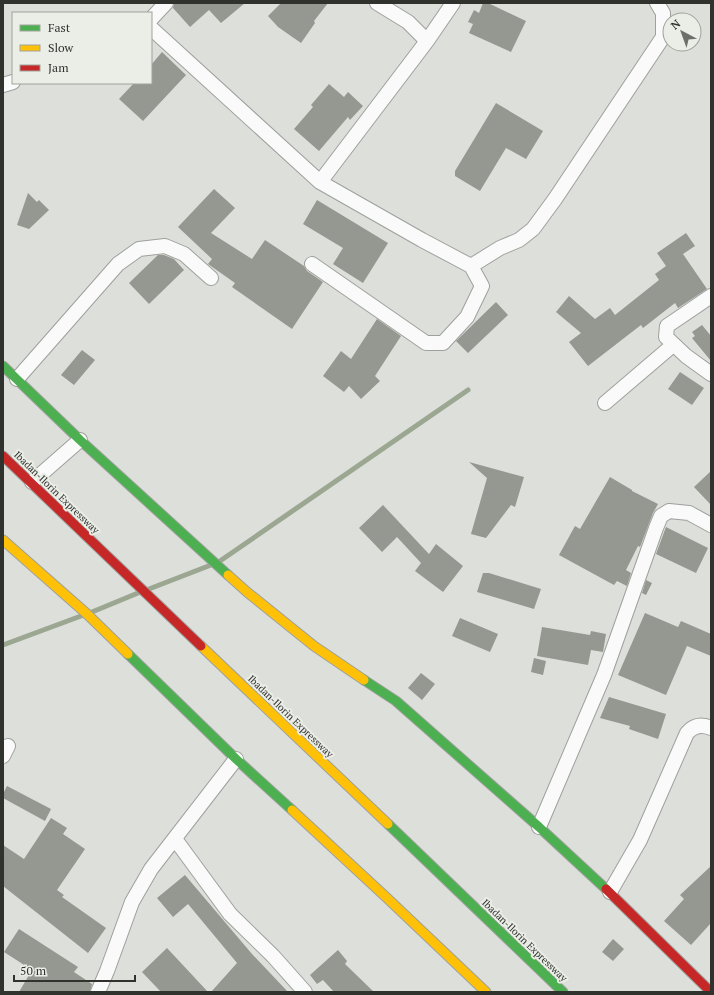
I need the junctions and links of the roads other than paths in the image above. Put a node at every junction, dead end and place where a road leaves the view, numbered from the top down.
1 (166, 3) edge
2 (377, 3) edge
3 (453, 3) edge
4 (657, 3) edge
5 (152, 19) edge
6 (152, 29) edge
7 (427, 41) junction
8 (320, 182) junction
9 (312, 264) dead end
10 (471, 266) junction
11 (211, 278) dead end
12 (711, 296) edge
13 (673, 345) junction
14 (3, 366) edge
15 (711, 374) edge
16 (17, 380) junction
17 (605, 403) dead end
18 (80, 440) junction
19 (3, 456) edge
20 (32, 482) junction
21 (711, 525) edge
22 (3, 540) edge
23 (711, 728) edge
24 (236, 758) junction
25 (539, 827) junction
26 (175, 839) junction
27 (610, 892) junction
28 (98, 992) edge
29 (305, 992) edge
30 (486, 992) edge
31 (563, 992) edge
32 (711, 992) edge

1 - 5 street
2 - 7 street
3 - 7 street
4 - 10 street
6 - 8 street
7 - 8 street
8 - 10 street
9 - 10 street
11 - 16 street
12 - 13 street
13 - 15 street
13 - 17 street
14 - 16 main road
16 - 18 main road
18 - 20 street
18 - 25 main road
19 - 20 main road, Ibadan-Ilorin Expressway
20 - 31 main road, Ibadan-Ilorin Expressway
21 - 25 street
22 - 24 main road
23 - 27 street
24 - 26 street
24 - 30 main road
25 - 27 main road
26 - 28 street
26 - 29 street
27 - 32 main road

